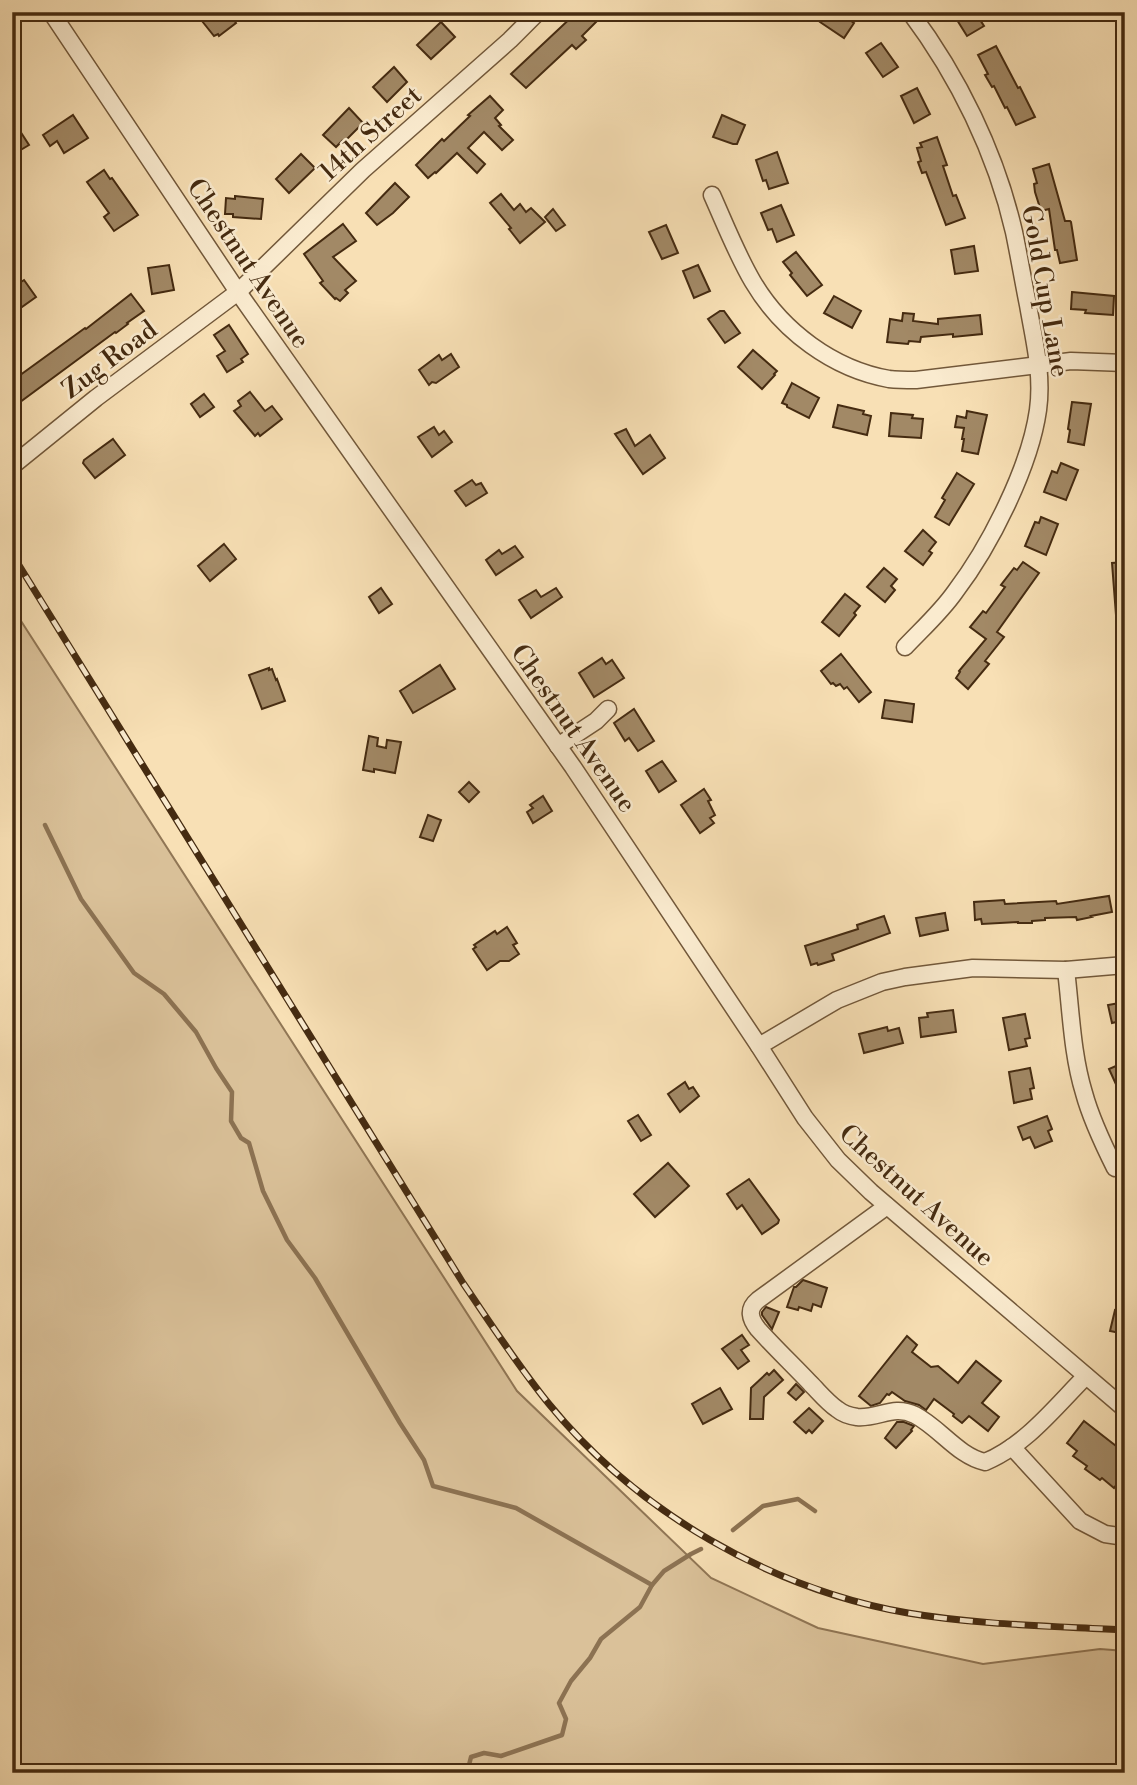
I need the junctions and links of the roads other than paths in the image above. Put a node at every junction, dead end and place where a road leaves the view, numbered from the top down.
1 (51, 12) edge
2 (538, 12) edge
3 (910, 12) edge
4 (712, 195) dead end
5 (238, 292) junction
6 (1125, 363) edge
7 (1038, 364) junction
8 (12, 466) edge
9 (905, 648) dead end
10 (608, 709) dead end
11 (558, 746) junction
12 (1125, 965) edge
13 (1066, 970) junction
14 (759, 1046) junction
15 (1115, 1168) dead end
16 (887, 1206) junction
17 (1086, 1376) junction
18 (1125, 1409) edge
19 (1012, 1447) junction
20 (1125, 1537) edge

1 - 5 street, Chestnut Avenue
2 - 5 street, 14th Street
3 - 7 street, Gold Cup Lane
4 - 7 street
5 - 8 street, Zug Road
5 - 11 street, Chestnut Avenue
6 - 7 street
7 - 9 street, Gold Cup Lane
10 - 11 street
11 - 14 street, Chestnut Avenue
12 - 13 street
13 - 14 street
13 - 15 street
14 - 16 street, Chestnut Avenue
16 - 17 street, Chestnut Avenue
16 - 19 street
17 - 18 street, Chestnut Avenue
17 - 19 street
19 - 20 street

